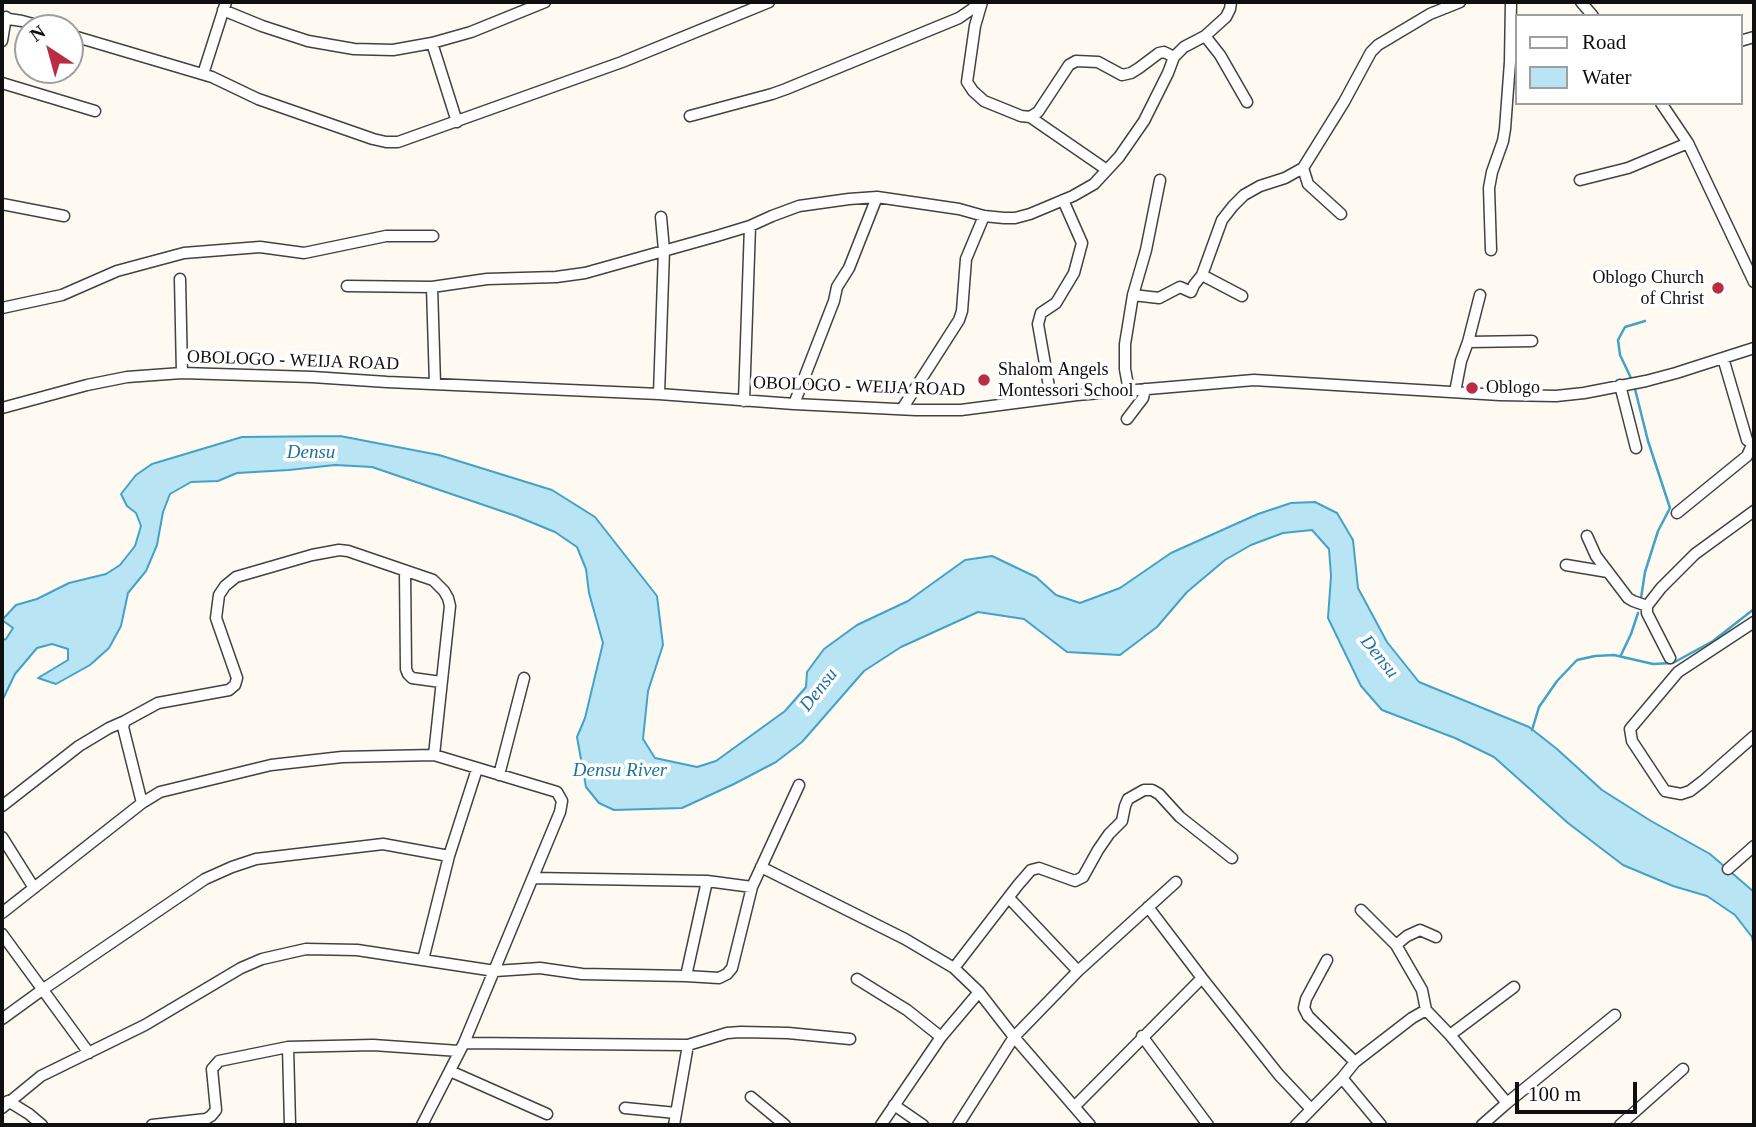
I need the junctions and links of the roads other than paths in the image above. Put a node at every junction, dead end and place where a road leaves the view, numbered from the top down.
1 (545, 2) edge
2 (769, 2) edge
3 (981, 2) edge
4 (1230, 2) edge
5 (1460, 2) edge
6 (1511, 2) edge
7 (225, 6) edge
8 (4, 18) edge
9 (1205, 36) junction
10 (84, 39) edge
11 (2, 41) edge
12 (432, 43) junction
13 (1174, 57) junction
14 (202, 74) junction
15 (2, 83) edge
16 (1247, 102) dead end
17 (1662, 105) edge
18 (95, 111) dead end
19 (690, 116) dead end
20 (1030, 117) junction
21 (457, 122) junction
22 (1688, 143) junction
23 (1303, 168) junction
24 (1107, 170) junction
25 (1160, 180) dead end
26 (1580, 180) dead end
27 (877, 197) junction
28 (1063, 200) junction
29 (2, 204) edge
30 (1341, 214) dead end
31 (64, 216) dead end
32 (984, 216) junction
33 (661, 217) dead end
34 (750, 226) junction
35 (433, 236) dead end
36 (664, 250) junction
37 (1491, 250) dead end
38 (1202, 275) junction
39 (180, 279) dead end
40 (1754, 282) edge
41 (347, 286) dead end
42 (432, 287) junction
43 (1133, 295) junction
44 (1480, 295) dead end
45 (1242, 296) dead end
46 (2, 308) edge
47 (1532, 341) dead end
48 (1468, 342) junction
49 (1754, 348) edge
50 (1723, 358) junction
51 (183, 373) junction
52 (435, 384) junction
53 (1620, 386) junction
54 (1145, 389) junction
55 (1129, 391) junction
56 (1455, 392) junction
57 (659, 394) junction
58 (1051, 398) junction
59 (744, 401) junction
60 (794, 404) junction
61 (3, 405) edge
62 (902, 409) junction
63 (1127, 419) dead end
64 (1753, 445) edge
65 (1636, 448) dead end
66 (1754, 512) edge
67 (1677, 513) dead end
68 (1587, 536) dead end
69 (1566, 565) dead end
70 (405, 571) junction
71 (1608, 572) junction
72 (1647, 606) junction
73 (1754, 622) edge
74 (1670, 658) dead end
75 (524, 678) dead end
76 (441, 682) junction
77 (125, 721) junction
78 (1754, 736) edge
79 (434, 755) junction
80 (477, 769) junction
81 (499, 775) junction
82 (799, 785) dead end
83 (142, 803) junction
84 (2, 806) edge
85 (2, 837) edge
86 (1754, 846) edge
87 (449, 856) junction
88 (1232, 858) dead end
89 (761, 867) junction
90 (1728, 869) dead end
91 (533, 878) junction
92 (707, 881) junction
93 (1176, 882) dead end
94 (752, 887) junction
95 (34, 888) junction
96 (1009, 898) junction
97 (1148, 907) junction
98 (1361, 910) dead end
99 (2, 913) edge
100 (2, 934) edge
101 (1436, 937) dead end
102 (1396, 945) junction
103 (423, 960) junction
104 (1327, 960) dead end
105 (954, 968) junction
106 (495, 971) junction
107 (1078, 971) junction
108 (686, 975) junction
109 (1202, 978) junction
110 (857, 979) dead end
111 (1514, 986) dead end
112 (42, 990) junction
113 (979, 992) junction
114 (1426, 1010) junction
115 (1615, 1016) dead end
116 (2, 1019) edge
117 (1450, 1035) junction
118 (1142, 1036) junction
119 (941, 1037) junction
120 (1014, 1037) junction
121 (850, 1039) dead end
122 (688, 1045) junction
123 (288, 1047) junction
124 (461, 1047) junction
125 (89, 1053) junction
126 (1354, 1062) junction
127 (1683, 1069) dead end
128 (450, 1071) junction
129 (1342, 1078) junction
130 (751, 1097) dead end
131 (1507, 1103) junction
132 (5, 1104) edge
133 (894, 1105) junction
134 (1074, 1106) junction
135 (625, 1108) dead end
136 (1311, 1109) junction
137 (676, 1113) junction
138 (547, 1114) dead end
139 (1086, 1124) edge
140 (42, 1125) edge
141 (152, 1125) edge
142 (290, 1125) edge
143 (422, 1125) edge
144 (674, 1125) edge
145 (785, 1125) edge
146 (881, 1125) edge
147 (923, 1125) edge
148 (958, 1125) edge
149 (1208, 1125) edge
150 (1297, 1125) edge
151 (1381, 1125) edge
152 (1482, 1125) edge
153 (1620, 1125) edge

1 - 12 street
2 - 21 street
3 - 19 street
3 - 20 street
4 - 9 street
5 - 23 street
6 - 37 street
7 - 12 street
7 - 14 street
8 - 11 street
9 - 13 street
9 - 16 street
10 - 14 street
12 - 21 street
13 - 20 street
13 - 24 street
14 - 21 street
15 - 18 street
17 - 22 street
20 - 24 street
22 - 26 street
22 - 40 street
23 - 30 street
23 - 38 street
24 - 28 street
25 - 43 street
27 - 32 street
27 - 34 street
27 - 60 street
28 - 32 street
28 - 58 street
29 - 31 street
32 - 62 street
33 - 36 street
34 - 36 street
34 - 59 street
35 - 46 street
36 - 42 street
36 - 57 street
38 - 43 street
38 - 45 street
39 - 51 street
41 - 42 street
42 - 52 street
43 - 55 street
44 - 48 street
47 - 48 street
48 - 56 street
49 - 50 street, OBOLOGO - WEIJA ROAD
50 - 53 street, OBOLOGO - WEIJA ROAD
50 - 64 street
51 - 52 street, OBOLOGO - WEIJA ROAD
51 - 61 street, OBOLOGO - WEIJA ROAD
52 - 57 street, OBOLOGO - WEIJA ROAD
53 - 56 street, OBOLOGO - WEIJA ROAD
53 - 65 street
54 - 55 street, OBOLOGO - WEIJA ROAD
54 - 56 street, OBOLOGO - WEIJA ROAD
54 - 63 street
55 - 58 street, OBOLOGO - WEIJA ROAD
57 - 59 street, OBOLOGO - WEIJA ROAD
58 - 62 street, OBOLOGO - WEIJA ROAD
59 - 60 street, OBOLOGO - WEIJA ROAD
60 - 62 street, OBOLOGO - WEIJA ROAD
64 - 67 street
66 - 72 street
68 - 71 street
69 - 71 street
70 - 76 street
70 - 76 street
70 - 77 street
71 - 72 street
72 - 74 street
73 - 78 street
75 - 81 street
76 - 79 street
77 - 83 street
77 - 84 street
79 - 80 street
79 - 83 street
80 - 81 street
80 - 87 street
81 - 91 street
82 - 89 street
83 - 95 street
85 - 95 street
86 - 90 street
87 - 103 street
87 - 112 street
88 - 96 street
89 - 94 street
89 - 105 street
91 - 92 street
91 - 106 street
92 - 94 street
92 - 108 street
93 - 97 street
94 - 108 street
95 - 99 street
96 - 105 street
96 - 107 street
97 - 107 street
97 - 109 street
98 - 102 street
100 - 112 street
101 - 102 street
102 - 114 street
103 - 106 street
103 - 125 street
104 - 126 street
105 - 113 street
106 - 108 street
106 - 124 street
107 - 120 street
109 - 118 street
109 - 136 street
110 - 119 street
111 - 117 street
112 - 116 street
112 - 125 street
113 - 119 street
113 - 120 street
114 - 117 street
114 - 126 street
115 - 131 street
117 - 131 street
118 - 134 street
118 - 149 street
119 - 133 street
120 - 134 street
120 - 148 street
121 - 122 street
122 - 124 street
122 - 137 street
123 - 124 street
123 - 141 street
123 - 142 street
124 - 128 street
125 - 132 street
126 - 129 street
127 - 153 street
128 - 138 street
128 - 143 street
129 - 136 street
129 - 151 street
130 - 145 street
131 - 152 street
132 - 140 street
133 - 146 street
133 - 147 street
134 - 139 street
135 - 137 street
136 - 150 street
137 - 144 street

